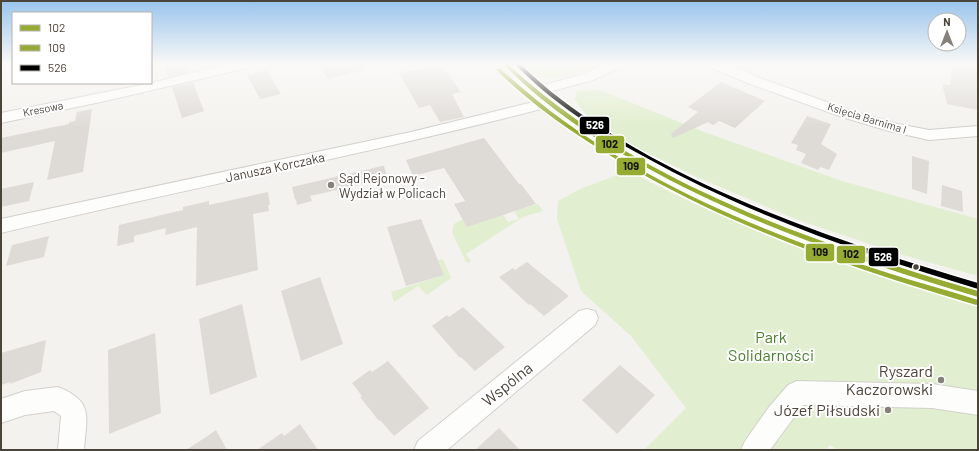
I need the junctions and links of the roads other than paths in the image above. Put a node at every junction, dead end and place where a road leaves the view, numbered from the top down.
1 (132, 85) edge
2 (527, 85) edge
3 (570, 85) edge
4 (766, 85) edge
5 (110, 89) edge
6 (541, 98) junction
7 (1, 118) edge
8 (978, 131) edge
9 (1, 226) edge
10 (978, 294) edge
11 (587, 318) dead end
12 (978, 403) edge
13 (1, 411) edge
14 (71, 450) edge
15 (427, 450) edge
16 (754, 450) edge

1 - 5 street, Kresowa
2 - 6 street
3 - 6 street, Janusza Korczaka
4 - 8 street, Księcia Barnima I
5 - 7 street, Kresowa
6 - 9 street, Janusza Korczaka
6 - 10 street
11 - 15 street, Wspólna
12 - 16 street
13 - 14 street

